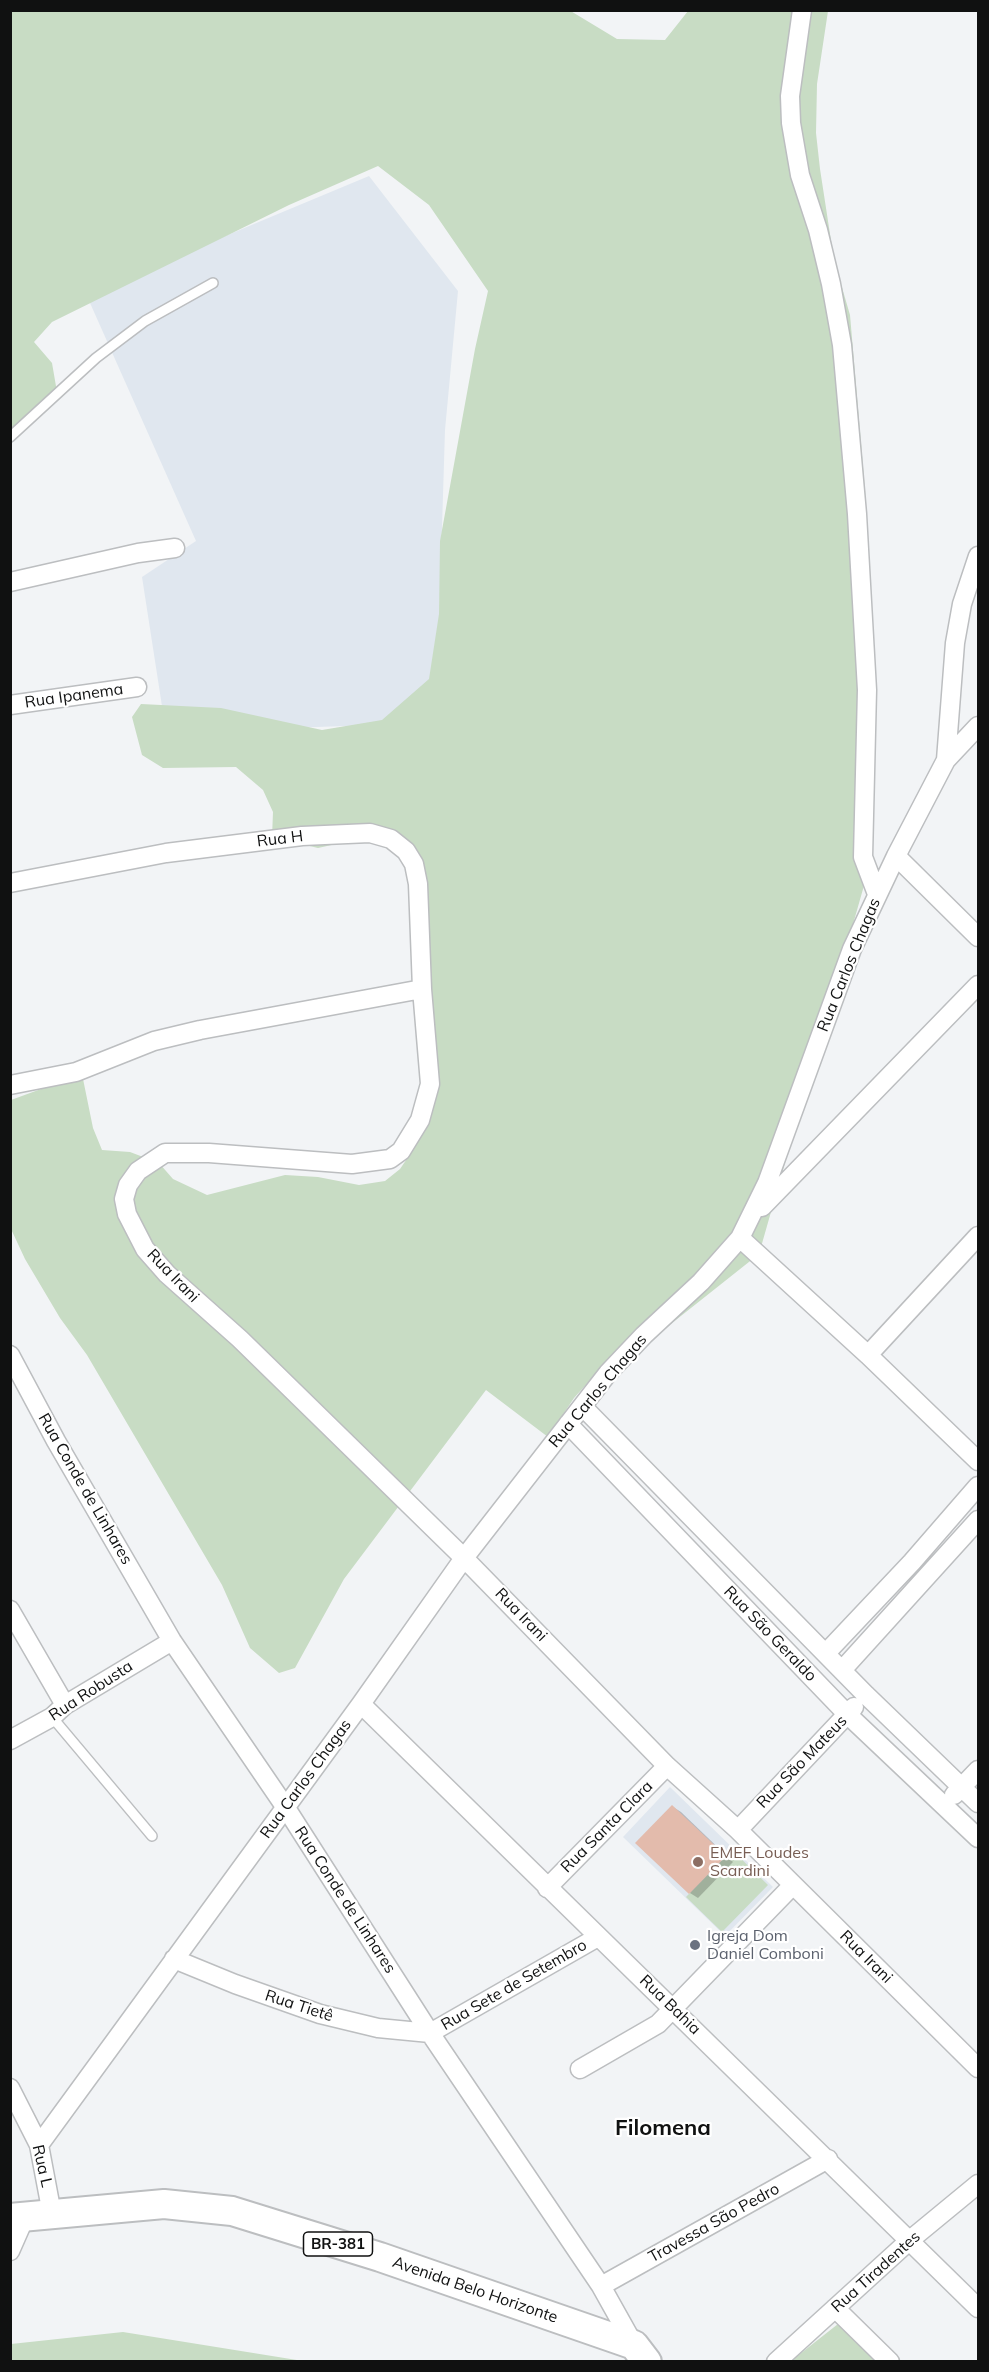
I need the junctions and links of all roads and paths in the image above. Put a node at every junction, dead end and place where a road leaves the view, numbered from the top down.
1 (802, 10) edge
2 (213, 283) dead end
3 (10, 437) edge
4 (175, 548) dead end
5 (978, 556) edge
6 (10, 582) edge
7 (137, 687) dead end
8 (10, 705) edge
9 (978, 726) edge
10 (946, 760) junction
11 (896, 856) junction
12 (10, 883) edge
13 (877, 894) junction
14 (978, 937) edge
15 (978, 985) edge
16 (422, 989) junction
17 (10, 1085) edge
18 (165, 1153) joint
19 (751, 1218) junction
20 (978, 1236) edge
21 (740, 1238) junction
22 (10, 1355) edge
23 (868, 1355) junction
24 (583, 1407) junction
25 (568, 1424) junction
26 (978, 1461) edge
27 (978, 1486) edge
28 (978, 1520) edge
29 (464, 1558) junction
30 (10, 1610) edge
31 (172, 1641) junction
32 (826, 1653) junction
33 (843, 1669) junction
34 (866, 1695) junction
35 (361, 1704) junction
36 (58, 1711) junction
37 (847, 1714) junction
38 (10, 1740) edge
39 (667, 1766) junction
40 (978, 1770) edge
41 (962, 1787) junction
42 (978, 1803) edge
43 (944, 1804) junction
44 (285, 1808) junction
45 (738, 1830) junction
46 (152, 1836) dead end
47 (978, 1838) edge
48 (793, 1885) junction
49 (547, 1888) junction
50 (598, 1937) junction
51 (174, 1959) junction
52 (674, 2008) junction
53 (430, 2032) junction
54 (978, 2068) edge
55 (580, 2069) dead end
56 (10, 2088) edge
57 (39, 2145) junction
58 (828, 2159) junction
59 (978, 2184) edge
60 (29, 2216) edge
61 (910, 2240) junction
62 (10, 2252) edge
63 (601, 2286) junction
64 (835, 2308) junction
65 (978, 2308) edge
66 (641, 2353) edge
67 (776, 2361) edge
68 (890, 2361) edge

1 - 13 street
2 - 3 lane
4 - 6 street
5 - 10 street, Rua Carlos Chagas
7 - 8 street, Rua Ipanema
9 - 10 street
10 - 11 street, Rua Carlos Chagas
11 - 13 street, Rua Carlos Chagas
11 - 14 street
12 - 16 street, Rua H
13 - 19 street, Rua Carlos Chagas
15 - 19 street
16 - 17 street
16 - 18 street, Rua H
18 - 29 street, Rua Irani
19 - 21 street, Rua Carlos Chagas
20 - 23 street
21 - 23 street
21 - 24 street, Rua Carlos Chagas
22 - 31 street, Rua Conde de Linhares
23 - 26 street
24 - 25 street, Rua Carlos Chagas
24 - 32 street, Rua São Geraldo
25 - 29 street, Rua Carlos Chagas
25 - 37 street, Rua São Geraldo
27 - 32 street
28 - 33 street
29 - 35 street, Rua Carlos Chagas
29 - 39 street, Rua Irani
30 - 36 street
31 - 36 street, Rua Robusta
31 - 44 street, Rua Conde de Linhares
32 - 33 street, Rua São Geraldo
33 - 34 street, Rua São Geraldo
34 - 37 street, Rua São Mateus
34 - 41 street, Rua São Geraldo
35 - 44 street, Rua Carlos Chagas
35 - 49 street, Rua Bahia
36 - 38 street, Rua Robusta
36 - 46 lane
37 - 43 street, Rua São Geraldo
37 - 45 street, Rua São Mateus
39 - 45 street, Rua Irani
39 - 49 street, Rua Santa Clara
40 - 41 street
41 - 42 street, Rua São Geraldo
41 - 43 street
43 - 47 street, Rua São Geraldo
44 - 51 street, Rua Carlos Chagas
44 - 53 street, Rua Conde de Linhares
45 - 48 street, Rua Irani
48 - 52 street
48 - 54 street, Rua Irani
49 - 50 street, Rua Bahia
50 - 52 street, Rua Bahia
50 - 53 street, Rua Sete de Setembro
51 - 53 street, Rua Tietê
51 - 57 street, Rua Carlos Chagas
52 - 55 street
52 - 58 street, Rua Bahia
53 - 63 street, Rua Conde de Linhares
56 - 57 street, Rua L
57 - 60 street, Rua L
58 - 61 street, Rua Bahia
58 - 63 street, Travessa São Pedro
59 - 61 street, Rua Tiradentes
60 - 62 street
60 - 66 main road, Avenida Belo Horizonte / BR-381
61 - 64 street, Rua Tiradentes
61 - 65 street, Rua Bahia
63 - 66 street, Rua Conde de Linhares
64 - 67 street, Rua Tiradentes
64 - 68 street

